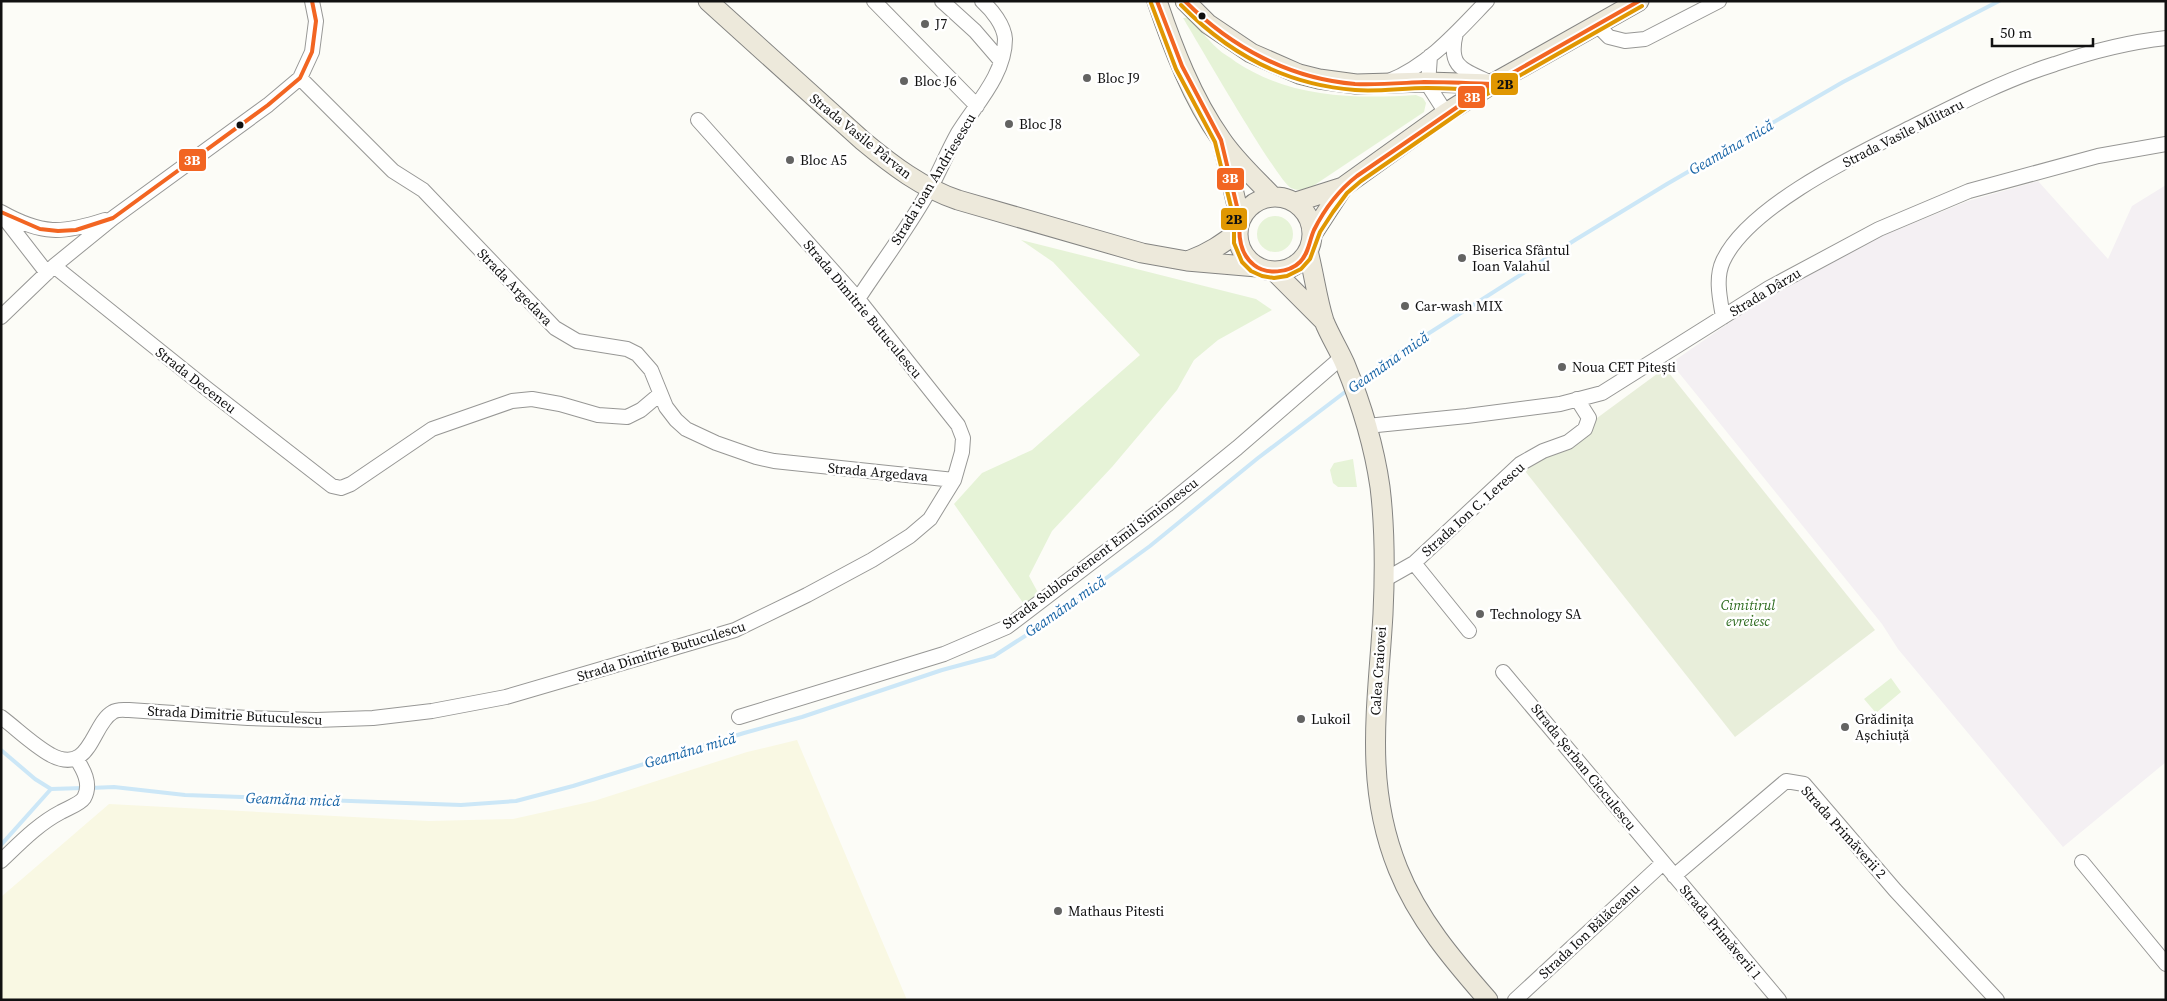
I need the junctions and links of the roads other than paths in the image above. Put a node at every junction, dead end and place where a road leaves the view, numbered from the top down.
1 (312, 1) edge
2 (708, 1) edge
3 (874, 1) edge
4 (942, 1) edge
5 (982, 1) edge
6 (1157, 1) edge
7 (1185, 1) edge
8 (1487, 1) edge
9 (1639, 1) edge
10 (1719, 1) edge
11 (1597, 25) junction
12 (1456, 33) junction
13 (2166, 38) edge
14 (1430, 56) junction
15 (1000, 60) junction
16 (300, 78) junction
17 (1427, 82) junction
18 (1382, 84) junction
19 (1492, 84) junction
20 (977, 106) junction
21 (1446, 112) junction
22 (698, 120) dead end
23 (1222, 140) junction
24 (2166, 144) edge
25 (1343, 187) junction
26 (930, 189) junction
27 (1272, 196) junction
28 (1296, 202) junction
29 (1, 213) edge
30 (113, 218) junction
31 (1239, 225) junction
32 (1313, 233) junction
33 (1308, 251) junction
34 (1187, 261) junction
35 (1266, 269) junction
36 (51, 270) junction
37 (858, 299) junction
38 (1, 317) edge
39 (1723, 317) junction
40 (1324, 321) junction
41 (1344, 362) junction
42 (660, 394) junction
43 (1577, 400) junction
44 (1367, 426) junction
45 (954, 480) junction
46 (1414, 563) junction
47 (1384, 580) junction
48 (1470, 631) dead end
49 (1503, 672) dead end
50 (1, 717) edge
51 (739, 717) dead end
52 (76, 758) junction
53 (1, 861) edge
54 (2082, 862) dead end
55 (1663, 863) junction
56 (1674, 876) junction
57 (2166, 964) edge
58 (1488, 1000) edge
59 (1515, 1000) edge
60 (1779, 1000) edge
61 (1996, 1000) edge

1 - 16 street
2 - 26 main road, Strada Vasile Pârvan
3 - 20 street, Strada ioan Andriesescu
4 - 15 street
5 - 15 street
6 - 23 main road
7 - 18 main road
8 - 12 street
9 - 11 main road
10 - 11 street
11 - 19 main road
12 - 14 street
12 - 19 street
13 - 39 street, Strada Vasile Militaru
14 - 17 street
14 - 18 street
15 - 20 street
16 - 30 street
16 - 42 street, Strada Argedava
17 - 18 main road
17 - 19 main road
17 - 21 street
19 - 21 main road
20 - 26 street, Strada ioan Andriesescu
21 - 25 main road
22 - 37 street, Strada Dimitrie Butuculescu
23 - 27 main road
23 - 31 main road
24 - 39 street, Strada Dârzu
25 - 28 main road
25 - 32 main road
26 - 34 main road, Strada Vasile Pârvan
26 - 37 street, Strada ioan Andriesescu
27 - 28 main road
27 - 31 main road
28 - 32 main road
29 - 30 street
29 - 36 street, Strada Deceneu
30 - 36 street
31 - 34 main road
31 - 35 main road
32 - 33 main road
33 - 35 main road
33 - 40 main road
34 - 35 main road, Strada Vasile Pârvan
35 - 40 main road
36 - 38 street
36 - 42 street, Strada Deceneu
37 - 45 street, Strada Dimitrie Butuculescu
39 - 43 street, Strada Dârzu
40 - 41 main road, Calea Craiovei
41 - 44 main road, Calea Craiovei
41 - 51 street, Strada Sublocotenent Emil Simionescu
42 - 45 street, Strada Argedava
43 - 44 street, Strada Dârzu
43 - 46 street, Strada Ion C. Lerescu
44 - 47 main road, Calea Craiovei
45 - 52 street, Strada Dimitrie Butuculescu
46 - 47 street, Strada Ion C. Lerescu
46 - 48 street
47 - 58 main road, Calea Craiovei
49 - 55 street, Strada Șerban Cioculescu
50 - 52 street
52 - 53 street
54 - 57 street
55 - 56 street, Strada Primăverii 1
55 - 59 street, Strada Ion Bălăceanu
56 - 60 street, Strada Primăverii 1
56 - 61 street, Strada Primăverii 2

